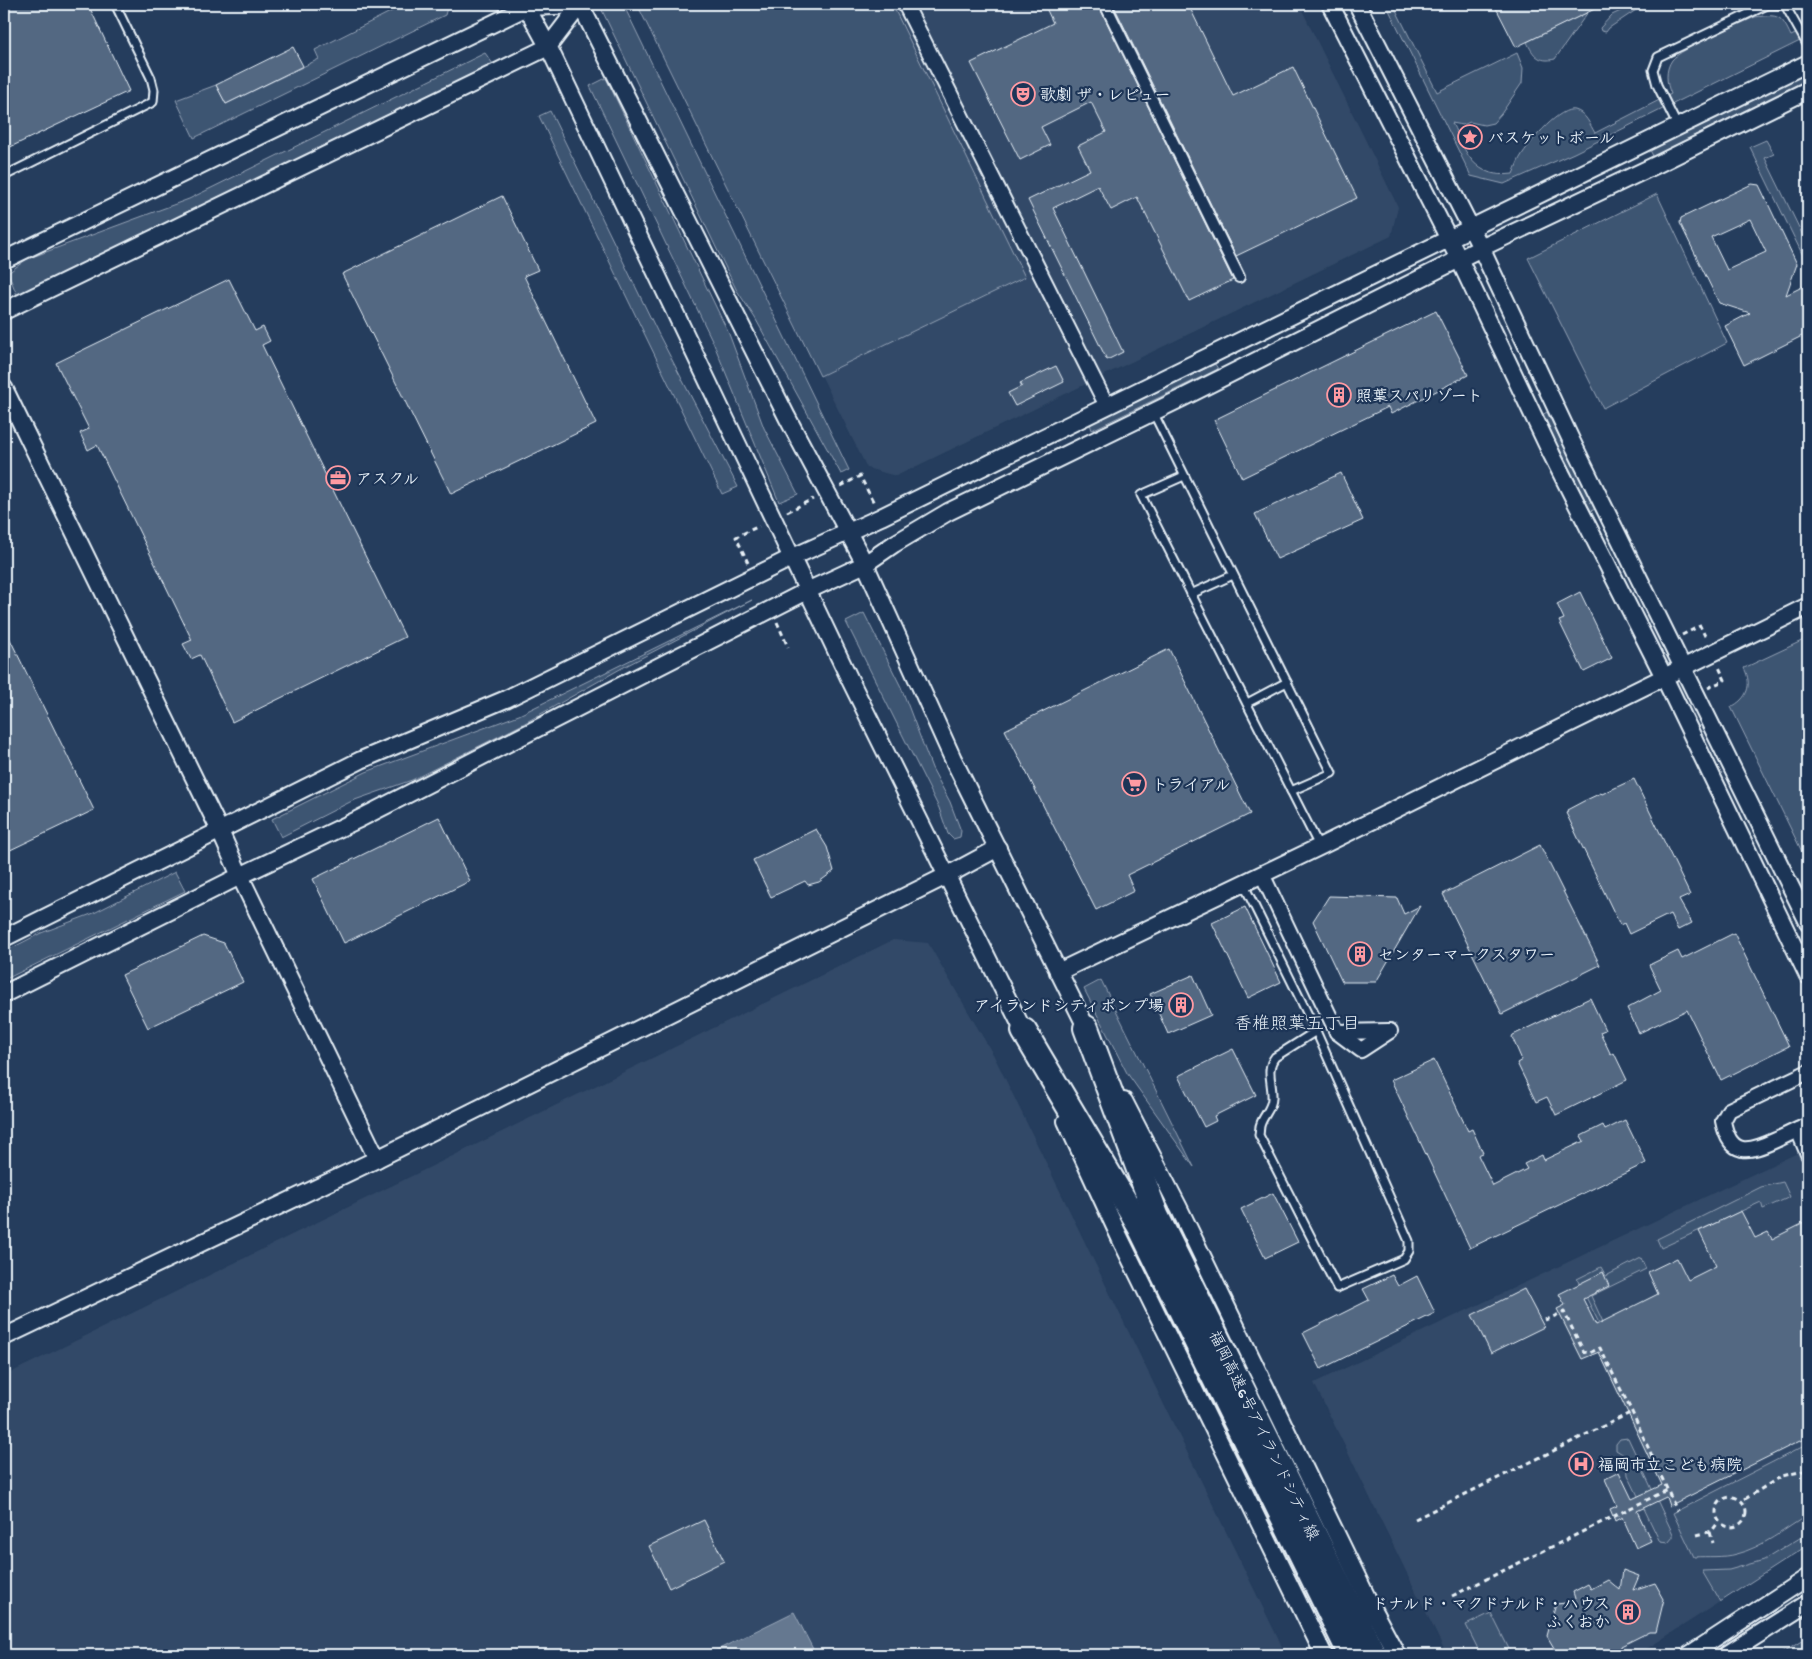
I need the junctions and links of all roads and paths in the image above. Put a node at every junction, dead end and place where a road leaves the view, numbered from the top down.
1 (115, 4) edge
2 (580, 4) edge
3 (905, 4) edge
4 (1105, 4) edge
5 (1330, 4) edge
6 (1357, 4) edge
7 (526, 6) edge
8 (1808, 46) edge
9 (548, 47) junction
10 (1808, 63) edge
11 (1808, 90) edge
12 (1678, 127) junction
13 (4, 176) edge
14 (1470, 229) junction
15 (1449, 240) junction
16 (1480, 248) junction
17 (1459, 259) junction
18 (4, 260) edge
19 (1239, 278) dead end
20 (4, 311) edge
21 (4, 388) edge
22 (1107, 406) junction
23 (1153, 412) junction
24 (1184, 476) junction
25 (848, 531) junction
26 (793, 557) junction
27 (865, 564) junction
28 (1233, 574) junction
29 (809, 590) junction
30 (1191, 594) junction
31 (1808, 606) edge
32 (1684, 667) junction
33 (1664, 677) junction
34 (1287, 682) junction
35 (1246, 703) junction
36 (1291, 792) junction
37 (220, 831) junction
38 (1320, 847) junction
39 (998, 848) junction
40 (1262, 874) junction
41 (240, 876) junction
42 (946, 876) junction
43 (1243, 883) junction
44 (1808, 922) edge
45 (4, 938) edge
46 (1058, 972) junction
47 (1808, 976) edge
48 (4, 994) edge
49 (1086, 1028) junction
50 (1024, 1031) junction
51 (1316, 1031) junction
52 (1338, 1032) dead end
53 (1805, 1075) edge
54 (1803, 1128) edge
55 (1808, 1154) edge
56 (377, 1159) junction
57 (1148, 1221) junction
58 (1545, 1320) dead end
59 (4, 1337) edge
60 (1632, 1412) junction
61 (1269, 1466) junction
62 (1808, 1470) edge
63 (1667, 1490) junction
64 (1745, 1499) dead end
65 (1677, 1511) dead end
66 (1716, 1512) joint
67 (1415, 1519) dead end
68 (1716, 1524) dead end
69 (1710, 1532) junction
70 (1697, 1535) dead end
71 (1713, 1543) dead end
72 (1808, 1577) edge
73 (1452, 1596) dead end
74 (1808, 1603) edge
75 (1324, 1655) edge
76 (1352, 1655) edge
77 (1374, 1655) edge
78 (1397, 1655) edge
79 (1689, 1655) edge
80 (1726, 1655) edge

1 - 13 lane
2 - 7 street
2 - 9 street
2 - 25 street
3 - 22 street
4 - 19 street
5 - 15 street
6 - 14 street
7 - 9 street
7 - 18 street
8 - 12 lane
9 - 20 street
9 - 26 street
10 - 12 street
11 - 16 street
12 - 14 street
14 - 15 street
14 - 16 street
15 - 17 street
15 - 22 street
16 - 17 street
16 - 32 street
17 - 23 street
17 - 33 street
21 - 37 street
22 - 25 street
23 - 24 lane
23 - 27 street
24 - 28 lane
24 - 30 lane
25 - 26 street
25 - 27 street
26 - 29 street
26 - 37 street
27 - 29 street
27 - 39 street
28 - 30 lane
28 - 34 lane
29 - 41 street
29 - 42 street
30 - 35 lane
31 - 32 street
32 - 33 street
32 - 44 street
33 - 38 street
33 - 47 street
34 - 35 lane
34 - 36 lane
35 - 36 lane
36 - 38 lane
37 - 41 street
37 - 45 street
38 - 40 street
39 - 42 street
39 - 46 street
40 - 43 street
40 - 52 street
41 - 48 street
41 - 56 street
42 - 50 street
42 - 56 street
43 - 46 street
43 - 51 lane
46 - 49 street
49 - 57 highway
49 - 78 street
50 - 57 highway
50 - 75 street
51 - 51 lane
53 - 54 street
54 - 55 street
56 - 59 street
57 - 61 highway, 福岡高速6号アイランドシティ線
58 - 60 path
60 - 63 path
60 - 67 path
61 - 76 highway, 福岡高速6号アイランドシティ線
61 - 77 highway, 福岡高速6号アイランドシティ線
62 - 64 path
63 - 65 path
63 - 73 path
66 - 66 path
68 - 69 path
69 - 70 path
69 - 71 path
72 - 79 street
74 - 80 street

